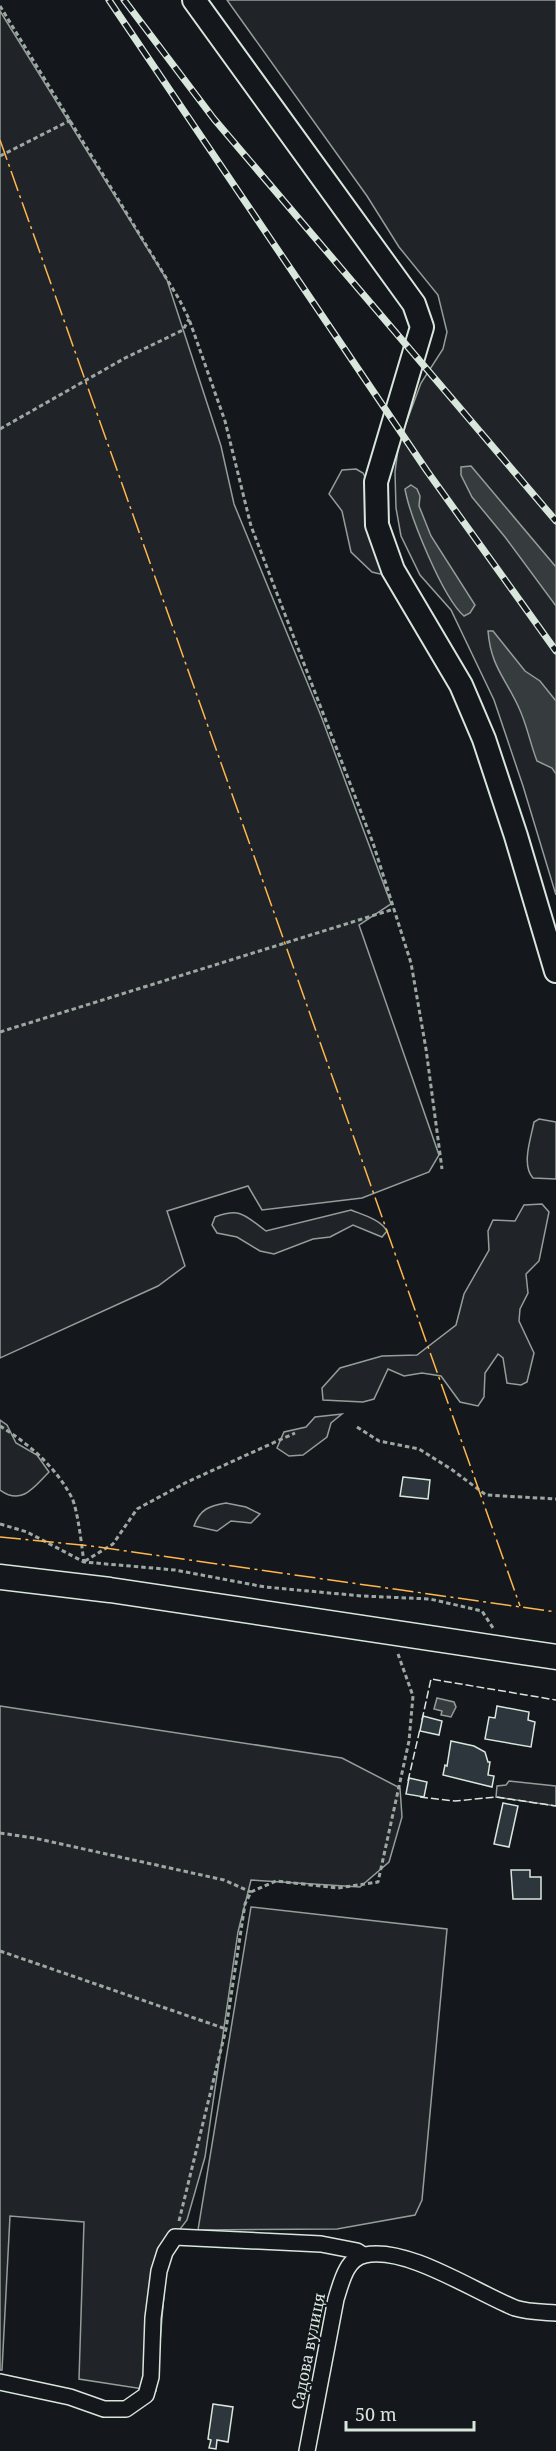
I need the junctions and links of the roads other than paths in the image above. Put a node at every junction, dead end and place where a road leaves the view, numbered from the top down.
1 (195, 0) edge
2 (556, 971) edge
3 (0, 1577) edge
4 (556, 1657) edge
5 (363, 2255) junction
6 (556, 2313) edge
7 (0, 2382) edge
8 (307, 2451) edge

1 - 2 street
3 - 4 main road
5 - 6 street
5 - 7 street
5 - 8 street, Садова вулиця

